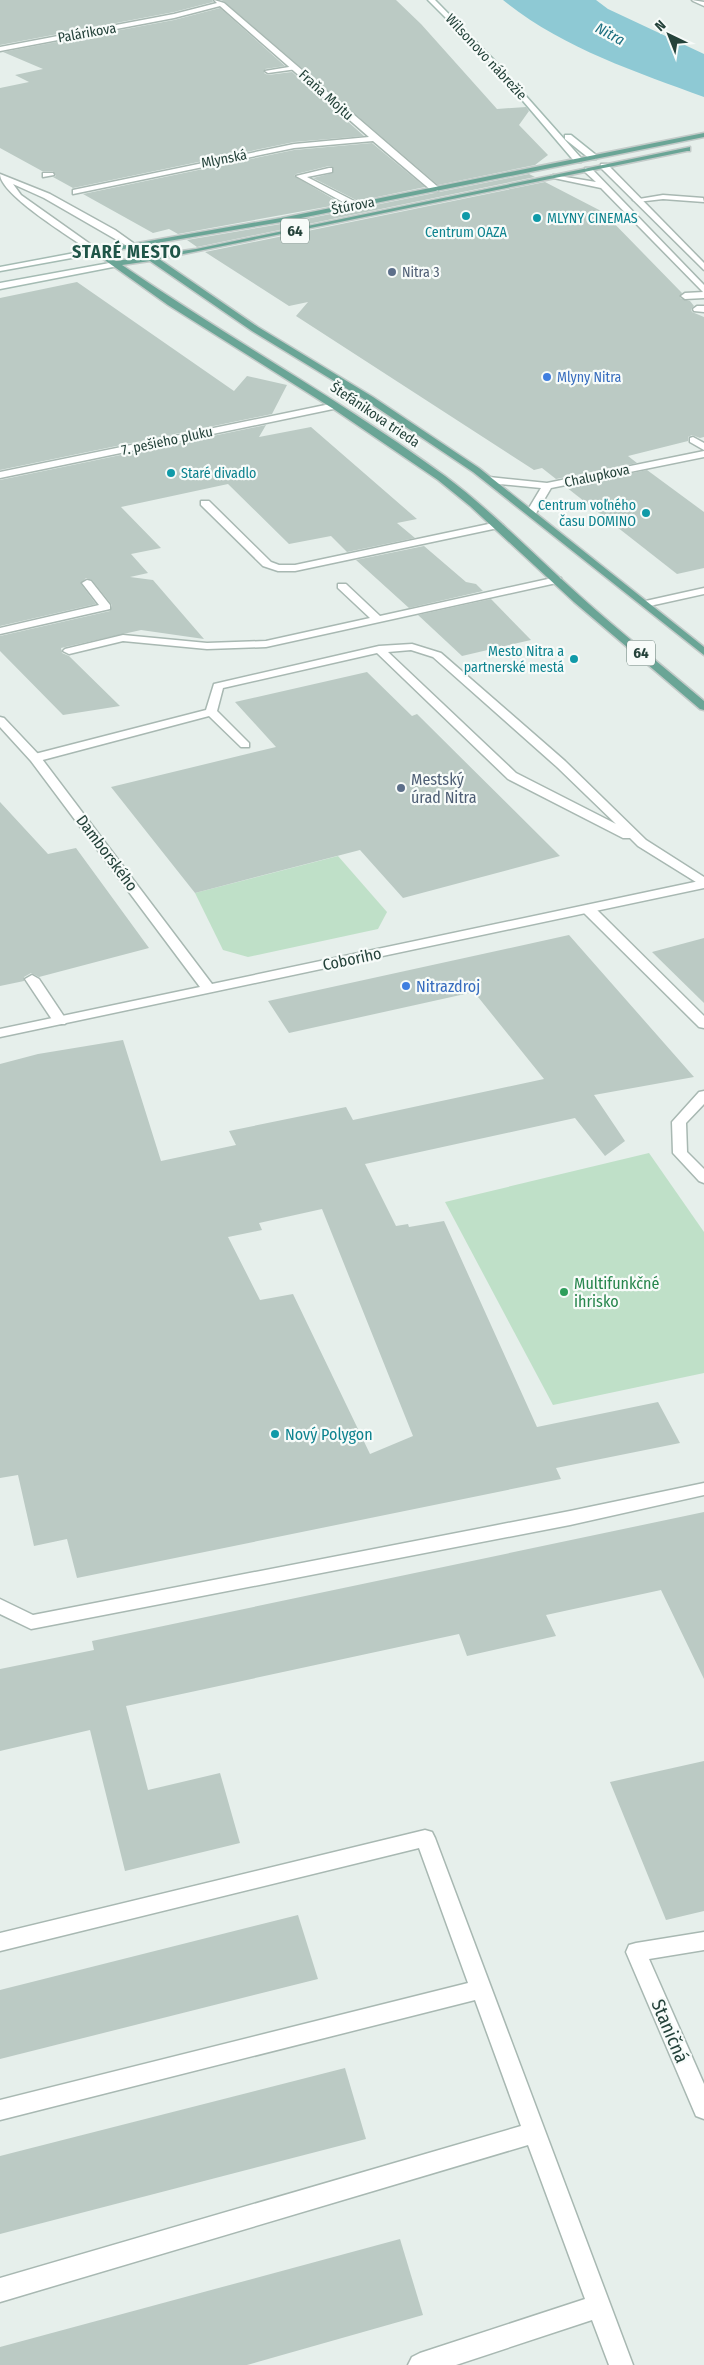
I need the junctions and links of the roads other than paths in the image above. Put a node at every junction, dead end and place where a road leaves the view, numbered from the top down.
1 (431, 0) edge
2 (696, 0) edge
3 (220, 2) edge
4 (704, 4) edge
5 (174, 16) junction
6 (207, 16) dead end
7 (227, 18) dead end
8 (240, 19) junction
9 (0, 49) edge
10 (296, 68) junction
11 (268, 71) dead end
12 (540, 114) junction
13 (704, 135) edge
14 (375, 139) junction
15 (695, 147) dead end
16 (593, 157) junction
17 (578, 160) junction
18 (604, 166) junction
19 (328, 170) dead end
20 (588, 170) junction
21 (553, 177) junction
22 (3, 178) edge
23 (603, 186) junction
24 (435, 189) junction
25 (674, 190) dead end
26 (76, 192) dead end
27 (663, 197) junction
28 (638, 200) junction
29 (703, 200) edge
30 (355, 205) junction
31 (132, 245) junction
32 (96, 251) junction
33 (151, 258) junction
34 (115, 264) junction
35 (704, 268) edge
36 (0, 269) edge
37 (0, 286) edge
38 (704, 290) edge
39 (704, 295) edge
40 (685, 296) dead end
41 (370, 399) junction
42 (335, 406) junction
43 (693, 440) dead end
44 (704, 447) edge
45 (704, 454) edge
46 (0, 476) edge
47 (489, 480) junction
48 (547, 486) junction
49 (204, 503) dead end
50 (531, 513) junction
51 (498, 524) junction
52 (557, 580) junction
53 (87, 583) dead end
54 (342, 586) dead end
55 (704, 591) edge
56 (644, 604) junction
57 (378, 620) junction
58 (0, 631) edge
59 (378, 649) junction
60 (69, 651) dead end
61 (704, 652) edge
62 (704, 707) edge
63 (211, 712) junction
64 (0, 720) edge
65 (245, 745) dead end
66 (35, 758) junction
67 (642, 843) junction
68 (704, 884) edge
69 (588, 910) junction
70 (32, 979) dead end
71 (210, 990) junction
72 (60, 1021) junction
73 (704, 1024) edge
74 (0, 1033) edge
75 (704, 1095) edge
76 (704, 1178) edge
77 (704, 1489) edge
78 (0, 1606) edge
79 (704, 1941) edge
80 (0, 1942) edge
81 (482, 1989) junction
82 (704, 2109) edge
83 (0, 2110) edge
84 (535, 2132) junction
85 (0, 2290) edge
86 (599, 2306) junction
87 (420, 2365) edge
88 (621, 2365) edge

1 - 12 street, Wilsonovo nábrežie
2 - 4 street
3 - 5 street, Palárikova
3 - 8 street, Fraňa Mojtu
5 - 6 street, Palárikova
5 - 9 street, Palárikova
7 - 8 street
8 - 10 street, Fraňa Mojtu
10 - 11 street
10 - 14 street, Fraňa Mojtu
12 - 16 street, Wilsonovo nábrežie
12 - 17 street, Wilsonovo nábrežie
13 - 16 main road, Štúrova / 64
14 - 24 street, Fraňa Mojtu
14 - 26 street, Mlynská
15 - 18 main road, Štúrova / 64
16 - 17 main road, Štúrova / 64
16 - 18 main road
17 - 20 main road
17 - 24 main road, Štúrova / 64
18 - 20 main road, Štúrova / 64
18 - 28 street
19 - 30 street
20 - 21 main road, Štúrova / 64
20 - 23 street
21 - 23 street
21 - 33 main road, Štúrova / 64
22 - 31 street, Štefánikova trieda
22 - 32 street, Štefánikova trieda
23 - 38 street
24 - 30 main road, Štúrova / 64
25 - 27 street
27 - 28 street
27 - 29 street
28 - 35 street
30 - 31 main road, Štúrova / 64
31 - 32 main road, Štúrova / 64
31 - 33 main road, 64
32 - 34 main road, Štefánikova trieda / 64
32 - 36 street, Štúrova
33 - 34 main road, 64
33 - 41 main road, Štefánikova trieda / 64
34 - 37 street
34 - 42 main road, Štefánikova trieda / 64
39 - 40 street
41 - 42 main road
41 - 47 main road, Štefánikova trieda / 64
42 - 46 street, 7. pešieho pluku
42 - 51 main road, Štefánikova trieda / 64
43 - 44 street
45 - 48 street, Chalupkova
47 - 48 street, Chalupkova
47 - 50 main road, Štefánikova trieda / 64
48 - 50 street
49 - 51 street
50 - 56 main road, Štefánikova trieda / 64
51 - 52 main road, Štefánikova trieda / 64
52 - 57 street
52 - 62 main road, Štefánikova trieda / 64
53 - 58 street
54 - 57 street
55 - 56 street
56 - 61 main road, Štefánikova trieda / 64
57 - 60 street
59 - 63 street
59 - 67 street
59 - 67 street
63 - 65 street
63 - 66 street
64 - 66 street, Damborského
66 - 71 street, Damborského
67 - 68 street
68 - 69 street, Coboriho
69 - 71 street, Coboriho
69 - 73 street
70 - 72 street
71 - 72 street, Coboriho
72 - 74 street, Coboriho
75 - 76 street
77 - 78 street
79 - 82 street, Staničná
80 - 81 street
81 - 83 street
81 - 84 street
84 - 85 street
84 - 86 street
86 - 87 street
86 - 88 street

